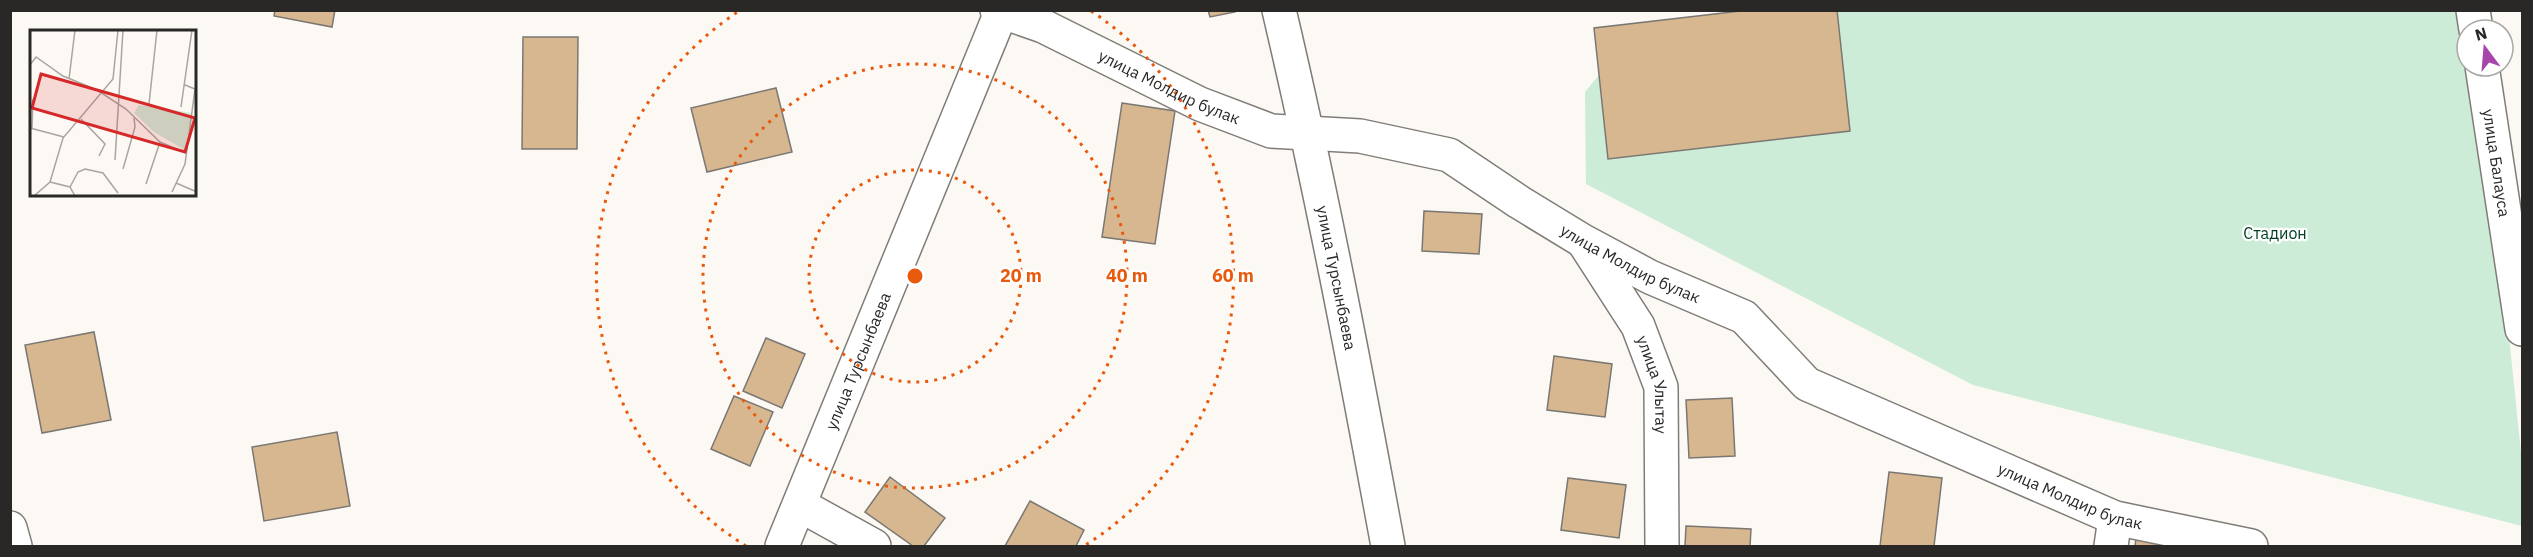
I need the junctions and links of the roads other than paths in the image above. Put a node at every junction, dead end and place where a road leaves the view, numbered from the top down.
1 (1279, 10) edge
2 (1000, 11) edge
3 (2484, 78) edge
4 (1308, 133) junction
5 (1583, 241) junction
6 (2523, 329) edge
7 (800, 505) junction
8 (10, 528) edge
9 (2113, 532) edge
10 (15, 546) edge
11 (782, 546) edge
12 (874, 546) edge
13 (1388, 546) edge
14 (1662, 546) edge
15 (2251, 546) edge

1 - 4 street, улица Турсынбаева
2 - 4 street, улица Молдир булак
2 - 7 street, улица Турсынбаева
3 - 6 street, улица Балауса
4 - 5 street, улица Молдир булак
4 - 13 street, улица Турсынбаева
5 - 9 street, улица Молдир булак
5 - 14 street, улица Улытау
7 - 11 street, улица Турсынбаева
7 - 12 street
8 - 10 street
9 - 15 street, улица Молдир булак

